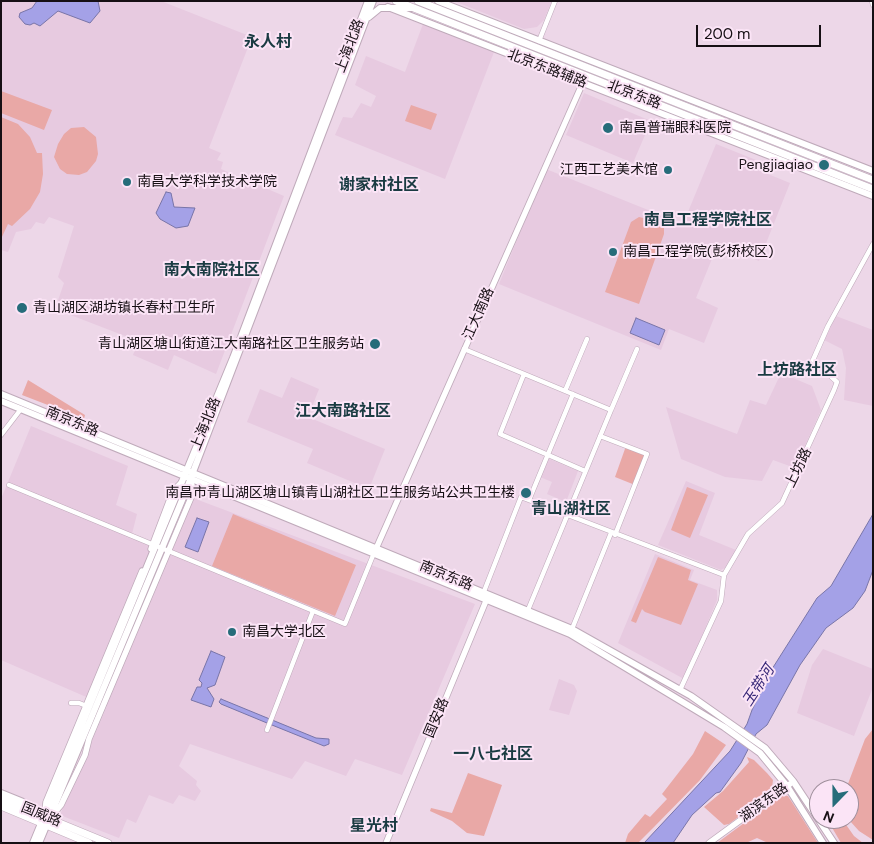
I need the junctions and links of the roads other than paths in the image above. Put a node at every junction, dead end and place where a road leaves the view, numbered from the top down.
1 (361, 1) edge
2 (368, 1) edge
3 (373, 1) edge
4 (396, 1) edge
5 (418, 1) edge
6 (555, 1) edge
7 (872, 1) edge
8 (432, 3) edge
9 (873, 5) edge
10 (388, 7) junction
11 (415, 9) junction
12 (362, 15) junction
13 (365, 22) junction
14 (538, 44) junction
15 (584, 79) junction
16 (873, 171) edge
17 (873, 180) edge
18 (873, 188) edge
19 (873, 196) edge
20 (873, 244) edge
21 (587, 339) dead end
22 (464, 349) junction
23 (637, 349) dead end
24 (524, 374) junction
25 (565, 391) junction
26 (1, 394) edge
27 (573, 394) junction
28 (1, 401) edge
29 (21, 409) junction
30 (611, 410) junction
31 (1, 434) edge
32 (600, 436) junction
33 (548, 456) junction
34 (191, 470) junction
35 (585, 471) junction
36 (188, 478) junction
37 (9, 485) dead end
38 (529, 500) junction
39 (567, 515) junction
40 (613, 534) junction
41 (159, 549) junction
42 (375, 550) junction
43 (724, 576) junction
44 (485, 596) junction
45 (528, 610) junction
46 (313, 611) junction
47 (572, 629) junction
48 (680, 690) junction
49 (71, 703) dead end
50 (88, 707) junction
51 (268, 728) dead end
52 (794, 781) junction
53 (787, 786) junction
54 (1, 793) edge
55 (1, 799) edge
56 (1, 808) edge
57 (42, 820) junction
58 (33, 843) edge
59 (39, 843) edge
60 (89, 843) edge
61 (108, 843) edge
62 (386, 843) edge
63 (709, 843) edge
64 (823, 843) edge
65 (834, 843) edge

1 - 12 main road
2 - 12 main road, 上海北路
3 - 13 main road, 上海北路
4 - 11 main road, 北京东路
5 - 8 main road, 北京东路
6 - 14 street
7 - 9 street
8 - 14 main road, 北京东路
10 - 11 main road
10 - 13 main road
10 - 15 main road, 北京东路辅路
11 - 15 main road, 北京东路
12 - 34 main road, 上海北路
13 - 34 main road, 上海北路
14 - 16 main road, 北京东路辅路
14 - 17 main road, 北京东路
15 - 18 main road, 北京东路
15 - 19 main road, 北京东路辅路
15 - 22 street, 江大南路
20 - 43 street, 上坊路
21 - 25 street
22 - 24 street
22 - 42 street, 江大南路
23 - 30 street
24 - 25 street
24 - 33 street
25 - 27 street
26 - 34 main road, 南京东路
27 - 30 street
27 - 33 street
28 - 29 main road, 南京东路
29 - 31 street
29 - 36 main road, 南京东路
30 - 32 street
32 - 35 street
32 - 40 street
33 - 35 street
33 - 38 street
34 - 36 main road, 上海北路
34 - 42 main road, 南京东路
35 - 39 street
36 - 41 main road, 上海北路
36 - 41 street
36 - 42 main road, 南京东路
37 - 41 street
38 - 39 street
38 - 44 street
39 - 40 street
39 - 45 street
40 - 43 street
40 - 47 street
41 - 46 street
41 - 50 main road, 上海北路
41 - 57 main road, 上海北路
42 - 44 main road, 南京东路
42 - 46 street
43 - 48 street, 上坊路
44 - 45 main road, 南京东路
44 - 53 main road, 南京东路
44 - 62 street, 国安路
45 - 47 main road, 南京东路
46 - 51 street
47 - 48 main road, 南京东路
48 - 52 main road, 南京东路
49 - 50 street
50 - 57 main road, 上海北路
52 - 53 street, 湖滨东路
52 - 65 main road, 南京东路
53 - 63 street, 湖滨东路
53 - 64 main road, 南京东路
54 - 57 main road
55 - 57 main road, 国威路
56 - 57 main road, 国威路
57 - 58 main road, 上海北路
57 - 59 main road, 上海北路
57 - 60 main road, 国威路
57 - 61 main road, 国威路

